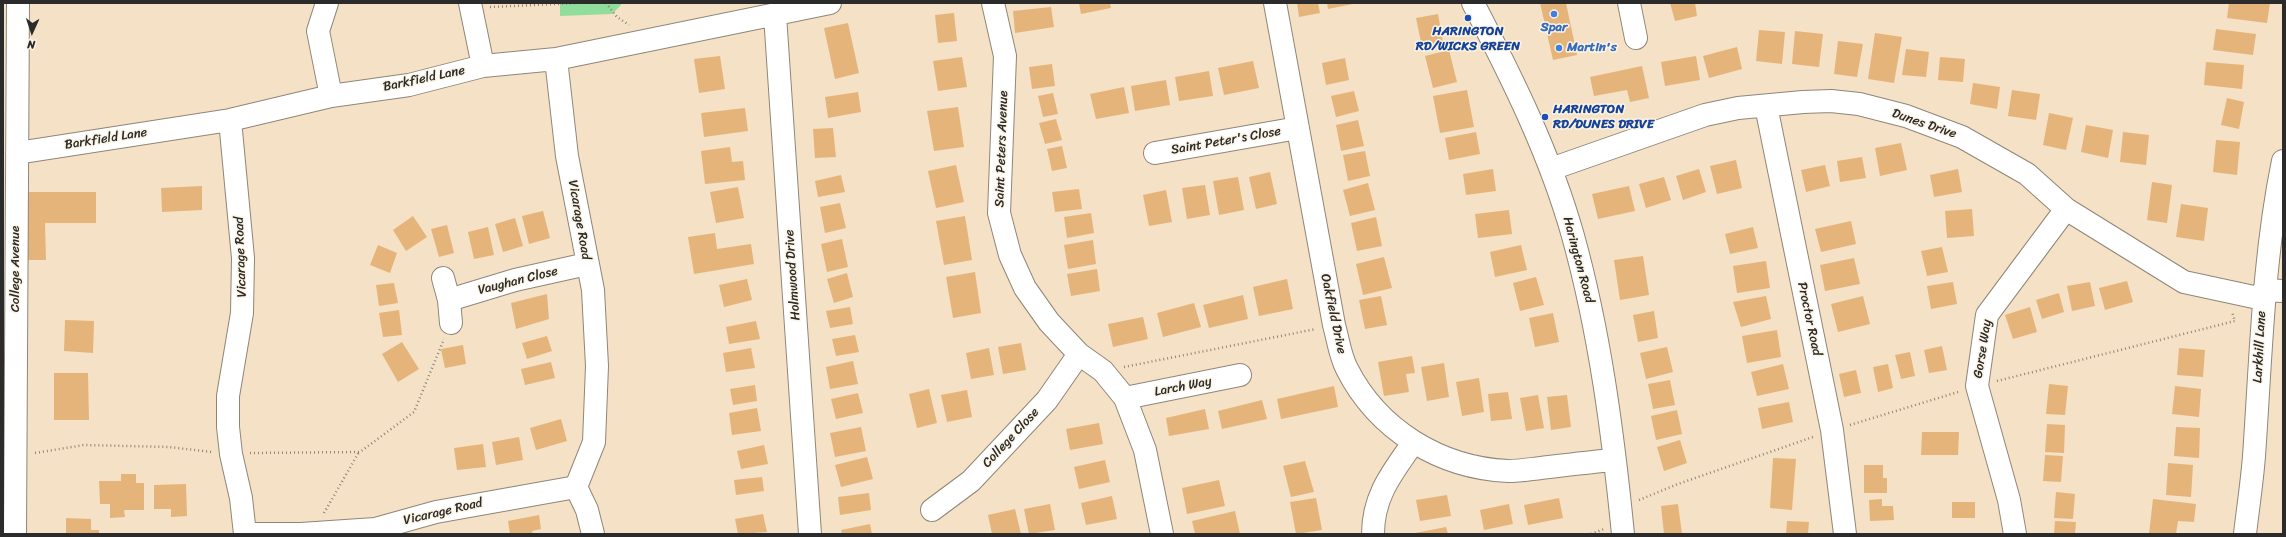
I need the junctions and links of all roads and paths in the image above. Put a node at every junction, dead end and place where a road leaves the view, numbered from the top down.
1 (18, 3) edge
2 (327, 3) edge
3 (579, 3) edge
4 (606, 3) edge
5 (830, 3) edge
6 (993, 3) edge
7 (1275, 3) edge
8 (1473, 3) edge
9 (1629, 3) edge
10 (471, 6) edge
11 (774, 15) junction
12 (1636, 38) dead end
13 (630, 45) junction
14 (556, 59) junction
15 (483, 66) junction
16 (331, 96) junction
17 (1766, 106) junction
18 (230, 120) junction
19 (1298, 128) junction
20 (17, 152) junction
21 (1155, 153) dead end
22 (2283, 161) edge
23 (1551, 169) junction
24 (2066, 209) junction
25 (587, 264) junction
26 (443, 278) dead end
27 (2225, 291) junction
28 (2270, 293) edge
29 (449, 300) junction
30 (451, 323) joint
31 (1334, 325) junction
32 (1079, 354) junction
33 (1103, 371) junction
34 (1240, 375) dead end
35 (1977, 386) junction
36 (1125, 398) junction
37 (1832, 430) junction
38 (1413, 443) junction
39 (360, 452) junction
40 (231, 454) junction
41 (15, 456) junction
42 (1614, 460) junction
43 (576, 487) junction
44 (1620, 508) junction
45 (932, 510) dead end
46 (312, 533) edge
47 (15, 534) edge
48 (244, 534) edge
49 (593, 534) edge
50 (810, 534) edge
51 (1162, 534) edge
52 (1373, 534) edge
53 (1591, 534) edge
54 (1623, 534) edge
55 (1845, 534) edge
56 (2015, 534) edge
57 (2245, 534) edge

1 - 20 street, College Avenue
2 - 16 street
3 - 10 path
4 - 13 path
5 - 11 street, Barkfield Lane
6 - 32 street, Saint Peters Avenue
7 - 19 street, Oakfield Drive
8 - 23 street, Harington Road
9 - 12 street
10 - 15 street
11 - 13 street, Barkfield Lane
11 - 50 street, Holmwood Drive
13 - 14 street, Barkfield Lane
14 - 15 street, Barkfield Lane
14 - 25 street, Vicarage Road
15 - 16 street, Barkfield Lane
16 - 18 street, Barkfield Lane
17 - 23 street, Dunes Drive
17 - 24 street, Dunes Drive
17 - 37 street, Proctor Road
18 - 20 street, Barkfield Lane
18 - 40 street, Vicarage Road
19 - 21 street, Saint Peter's Close
19 - 31 street, Oakfield Drive
20 - 41 street, College Avenue
22 - 28 street, Larkhill Lane
23 - 42 street, Harington Road
24 - 27 street, Dunes Drive
24 - 35 street, Gorse Way
25 - 29 street, Vaughan Close
25 - 43 street, Vicarage Road
26 - 29 street
27 - 28 street, Dunes Drive
27 - 35 path
28 - 57 street, Larkhill Lane
29 - 30 street
30 - 39 path
31 - 33 path
31 - 38 street, Oakfield Drive
32 - 33 street, Saint Peters Avenue
32 - 45 street, College Close
33 - 36 street, Saint Peters Avenue
34 - 36 street, Larch Way
35 - 37 path
35 - 56 street, Gorse Way
36 - 51 street, Saint Peters Avenue
37 - 44 path
37 - 55 street, Proctor Road
38 - 42 street, Oakfield Drive
38 - 52 street
39 - 40 path
39 - 46 path
40 - 41 path
40 - 48 street, Vicarage Road
41 - 47 street, College Avenue
42 - 44 street, Harington Road
43 - 46 street, Vicarage Road
43 - 49 street
44 - 53 path
44 - 54 street, Harington Road
46 - 48 street, Vicarage Road

